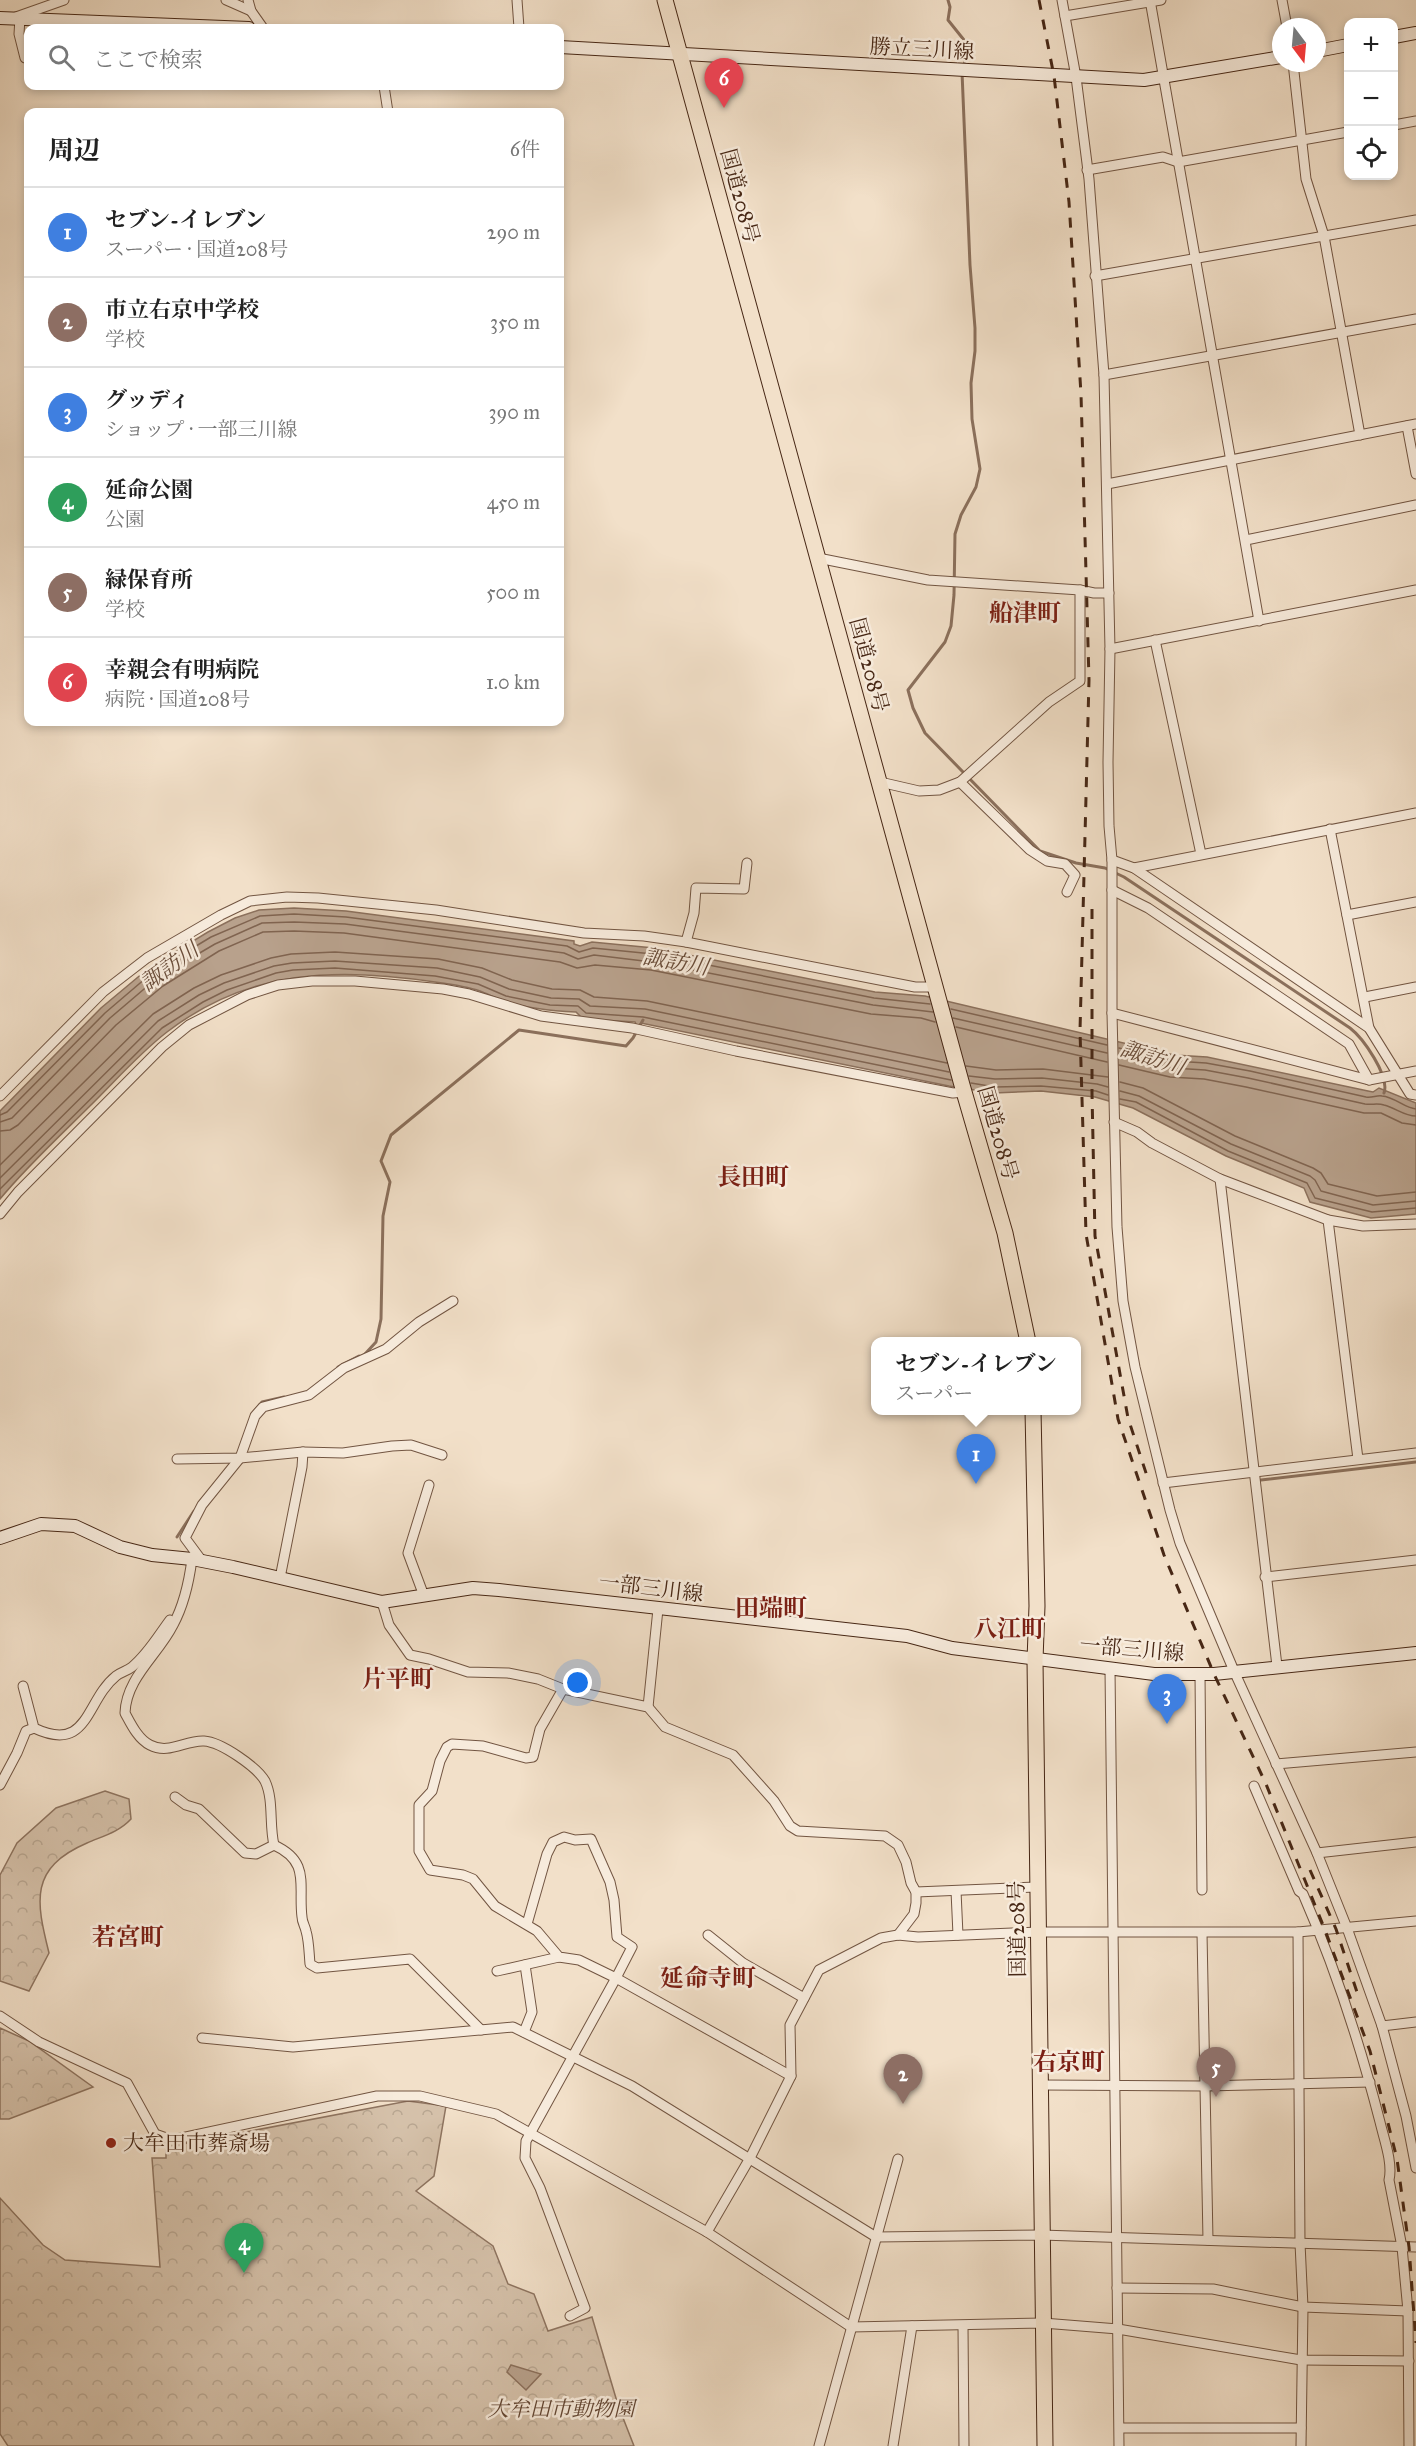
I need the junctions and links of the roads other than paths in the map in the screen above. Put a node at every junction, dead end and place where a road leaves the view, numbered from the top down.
1 (64, 0) edge
2 (226, 0) edge
3 (248, 0) edge
4 (517, 0) edge
5 (666, 0) edge
6 (1062, 0) edge
7 (1161, 0) edge
8 (1282, 0) edge
9 (1150, 1) edge
10 (251, 11) junction
11 (1065, 16) junction
12 (0, 18) edge
13 (17, 18) junction
14 (1285, 18) edge
15 (156, 24) edge
16 (260, 24) edge
17 (519, 24) edge
18 (1416, 33) edge
19 (1398, 36) edge
20 (1344, 46) edge
21 (564, 48) edge
22 (1326, 49) edge
23 (24, 54) edge
24 (679, 54) junction
25 (1272, 59) edge
26 (1294, 72) edge
27 (1076, 77) junction
28 (1164, 78) junction
29 (385, 90) edge
30 (387, 108) edge
31 (1416, 121) edge
32 (1398, 124) edge
33 (1344, 133) edge
34 (1300, 139) junction
35 (1178, 162) junction
36 (1087, 170) junction
37 (1416, 220) edge
38 (1324, 236) junction
39 (1197, 258) junction
40 (1095, 276) junction
41 (1416, 319) edge
42 (1341, 333) junction
43 (1214, 357) junction
44 (1104, 375) junction
45 (1411, 425) edge
46 (1360, 435) junction
47 (1232, 460) junction
48 (1416, 474) edge
49 (1107, 484) junction
50 (1416, 506) edge
51 (1246, 540) junction
52 (818, 558) junction
53 (1080, 590) junction
54 (1416, 590) edge
55 (1109, 593) junction
56 (1260, 621) junction
57 (1155, 640) junction
58 (1110, 649) junction
59 (880, 782) junction
60 (960, 782) junction
61 (1416, 813) edge
62 (1330, 829) junction
63 (1201, 854) junction
64 (1112, 860) junction
65 (747, 863) dead end
66 (1134, 868) junction
67 (1112, 890) junction
68 (1067, 892) dead end
69 (1416, 902) edge
70 (1347, 915) junction
71 (686, 942) junction
72 (1416, 987) edge
73 (938, 993) junction
74 (1365, 997) junction
75 (1112, 1013) junction
76 (1369, 1028) junction
77 (1416, 1071) edge
78 (1399, 1075) junction
79 (1369, 1080) junction
80 (963, 1089) junction
81 (1416, 1095) edge
82 (0, 1096) edge
83 (1114, 1122) junction
84 (1220, 1179) junction
85 (0, 1214) edge
86 (1328, 1220) junction
87 (1416, 1224) edge
88 (453, 1301) dead end
89 (1027, 1337) edge
90 (1033, 1415) edge
91 (303, 1452) junction
92 (1416, 1453) edge
93 (442, 1455) dead end
94 (240, 1458) junction
95 (177, 1459) dead end
96 (1358, 1459) junction
97 (1253, 1471) junction
98 (1163, 1483) junction
99 (429, 1485) dead end
100 (0, 1538) edge
101 (197, 1560) junction
102 (1416, 1560) edge
103 (1265, 1577) junction
104 (280, 1578) junction
105 (424, 1596) junction
106 (382, 1602) junction
107 (658, 1610) junction
108 (177, 1616) junction
109 (1416, 1653) edge
110 (1035, 1660) junction
111 (1277, 1666) junction
112 (1110, 1670) junction
113 (1234, 1671) junction
114 (1200, 1674) junction
115 (23, 1686) dead end
116 (562, 1689) junction
117 (648, 1707) junction
118 (33, 1728) junction
119 (1416, 1752) edge
120 (1276, 1764) junction
121 (0, 1785) edge
122 (1254, 1786) dead end
123 (175, 1797) dead end
124 (1416, 1842) edge
125 (274, 1845) junction
126 (1317, 1853) junction
127 (1037, 1887) junction
128 (1202, 1890) dead end
129 (956, 1891) junction
130 (916, 1892) junction
131 (1416, 1921) edge
132 (527, 1924) junction
133 (1347, 1928) junction
134 (1319, 1931) junction
135 (1038, 1932) junction
136 (1298, 1932) junction
137 (1202, 1933) junction
138 (1113, 1934) junction
139 (708, 1935) dead end
140 (898, 1935) junction
141 (958, 1935) junction
142 (559, 1957) junction
143 (525, 1965) junction
144 (497, 1971) dead end
145 (616, 1978) junction
146 (804, 1998) junction
147 (0, 2016) edge
148 (1416, 2022) edge
149 (1382, 2026) junction
150 (482, 2030) junction
151 (524, 2032) junction
152 (202, 2038) dead end
153 (572, 2058) junction
154 (791, 2076) junction
155 (1370, 2082) junction
156 (1300, 2084) junction
157 (1042, 2085) junction
158 (1117, 2086) junction
159 (1205, 2086) junction
160 (1411, 2115) edge
161 (530, 2133) junction
162 (750, 2158) junction
163 (898, 2159) dead end
164 (1416, 2168) edge
165 (707, 2232) junction
166 (1041, 2235) junction
167 (876, 2237) junction
168 (1118, 2239) junction
169 (1208, 2240) junction
170 (1300, 2243) junction
171 (1402, 2247) junction
172 (1416, 2247) edge
173 (1117, 2288) junction
174 (1303, 2307) junction
175 (1408, 2311) junction
176 (570, 2316) dead end
177 (1043, 2323) junction
178 (912, 2326) junction
179 (963, 2326) junction
180 (851, 2327) junction
181 (1118, 2329) junction
182 (1301, 2360) junction
183 (1409, 2361) junction
184 (1119, 2428) junction
185 (1301, 2428) junction
186 (819, 2446) edge
187 (893, 2446) edge
188 (964, 2446) edge
189 (1045, 2446) edge
190 (1119, 2446) edge
191 (1301, 2446) edge
192 (1409, 2446) edge

1 - 13 street
2 - 10 street
3 - 10 street
4 - 17 street
5 - 24 highway, 国道208号
6 - 11 street
7 - 9 street
8 - 14 street
9 - 11 street
9 - 28 street
10 - 16 street
11 - 27 street
12 - 13 main road
13 - 15 main road
13 - 23 street
18 - 19 main road
20 - 22 main road
21 - 24 main road, 勝立三川線
24 - 27 main road, 勝立三川線
24 - 52 highway, 国道208号
25 - 28 main road, 勝立三川線
26 - 34 street
27 - 28 main road, 勝立三川線
27 - 36 street
28 - 35 street
29 - 30 street
31 - 32 street
33 - 34 street
34 - 35 street
34 - 38 street
35 - 36 street
35 - 39 street
36 - 40 street
37 - 38 street
38 - 39 street
38 - 42 street
39 - 40 street
39 - 43 street
40 - 44 street
41 - 42 street
42 - 43 street
42 - 46 street
43 - 44 street
43 - 47 street
44 - 49 street
45 - 46 street
45 - 48 street
46 - 47 street
47 - 49 street
47 - 51 street
49 - 55 street
50 - 51 street
51 - 56 street
52 - 53 street
52 - 59 highway, 国道208号
53 - 55 street
53 - 60 street
54 - 56 street
55 - 58 street
56 - 57 street
57 - 58 street
57 - 63 street
58 - 64 street
59 - 60 street
59 - 73 highway, 国道208号
60 - 68 street
61 - 62 street
62 - 63 street
62 - 70 street
63 - 66 street
64 - 66 street
64 - 67 street
65 - 71 street
66 - 76 street
67 - 75 street
67 - 79 street
69 - 70 street
70 - 74 street
71 - 73 street
71 - 82 street
72 - 74 street
73 - 80 highway, 国道208号
74 - 76 street
75 - 79 street
75 - 83 street
76 - 78 street
77 - 78 street
78 - 79 street
78 - 81 street
80 - 85 street
80 - 89 highway, 国道208号
83 - 84 street
83 - 98 street
84 - 86 street
84 - 97 street
86 - 87 street
86 - 96 street
88 - 94 street
90 - 110 highway, 国道208号
91 - 93 street
91 - 94 street
91 - 104 street
92 - 96 street
94 - 95 street
94 - 101 street
96 - 97 street
97 - 98 street
97 - 103 street
98 - 113 street
99 - 105 street
100 - 101 main road, 一部三川線
101 - 104 main road, 一部三川線
101 - 108 street
102 - 103 street
103 - 111 street
104 - 106 main road, 一部三川線
105 - 106 main road, 一部三川線
105 - 107 main road, 一部三川線
106 - 116 street
107 - 110 main road, 一部三川線
107 - 117 street
108 - 118 street
108 - 125 street
109 - 111 main road, 一部三川線
110 - 112 main road, 一部三川線
110 - 127 highway, 国道208号
111 - 113 main road, 一部三川線
112 - 114 main road, 一部三川線
112 - 138 street
113 - 114 main road, 一部三川線
113 - 120 street
114 - 128 street
115 - 118 street
116 - 117 street
116 - 132 street
117 - 130 street
118 - 121 street
119 - 120 street
120 - 126 street
122 - 134 street
123 - 125 street
124 - 126 street
125 - 150 street
126 - 133 street
127 - 129 street
127 - 135 highway, 国道208号
129 - 130 street
129 - 141 street
130 - 140 street
131 - 133 street
132 - 142 street
132 - 145 street
133 - 134 street
133 - 149 street
134 - 136 street
134 - 155 street
135 - 138 street
135 - 141 street
135 - 157 highway, 国道208号
136 - 137 street
136 - 156 street
137 - 138 street
137 - 159 street
138 - 158 street
139 - 146 street
140 - 141 street
140 - 146 street
142 - 143 street
142 - 145 street
143 - 144 street
143 - 151 street
145 - 153 street
145 - 154 street
146 - 154 street
147 - 161 street
148 - 149 street
149 - 160 street
150 - 151 street
150 - 152 street
151 - 153 street
153 - 161 street
153 - 162 street
154 - 162 street
155 - 156 street
155 - 171 street
156 - 159 street
156 - 170 street
157 - 158 street
157 - 166 highway, 国道208号
158 - 159 street
158 - 168 street
159 - 169 street
160 - 164 street
161 - 165 street
161 - 176 street
162 - 165 street
162 - 167 street
163 - 167 street
165 - 180 street
166 - 167 street
166 - 168 street
166 - 177 highway, 国道208号
167 - 180 street
168 - 169 street
168 - 173 street
169 - 170 street
170 - 171 street
170 - 174 street
171 - 172 street
171 - 175 street
173 - 174 street
173 - 181 street
174 - 175 street
174 - 182 street
175 - 183 street
177 - 179 street
177 - 181 street
177 - 189 highway, 国道208号
178 - 179 street
178 - 180 street
178 - 187 street
179 - 188 street
180 - 186 street
181 - 182 street
181 - 184 street
182 - 183 street
182 - 185 street
183 - 192 street
184 - 185 street
184 - 190 street
185 - 191 street

